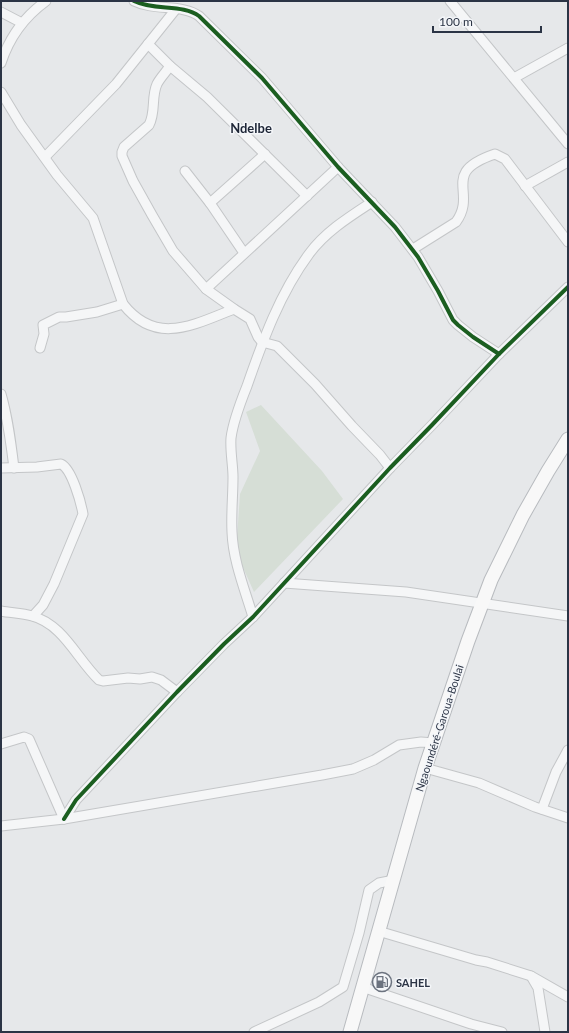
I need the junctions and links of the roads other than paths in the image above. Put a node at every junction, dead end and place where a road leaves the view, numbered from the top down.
1 (46, 1) edge
2 (134, 1) edge
3 (450, 1) edge
4 (176, 9) junction
5 (1, 12) edge
6 (22, 23) junction
7 (148, 44) junction
8 (568, 48) edge
9 (1, 63) edge
10 (170, 66) junction
11 (514, 78) junction
12 (1, 92) edge
13 (568, 144) edge
14 (265, 154) junction
15 (45, 157) junction
16 (568, 162) edge
17 (338, 167) junction
18 (185, 171) dead end
19 (525, 186) junction
20 (307, 196) junction
21 (372, 202) junction
22 (210, 203) junction
23 (568, 242) edge
24 (413, 250) junction
25 (244, 253) junction
26 (568, 287) edge
27 (206, 288) junction
28 (123, 304) junction
29 (234, 309) junction
30 (262, 342) junction
31 (40, 348) dead end
32 (499, 354) junction
33 (1, 394) edge
34 (568, 439) edge
35 (1, 468) edge
36 (14, 468) junction
37 (390, 468) junction
38 (284, 583) junction
39 (43, 604) junction
40 (482, 604) junction
41 (1, 611) edge
42 (33, 616) junction
43 (568, 616) edge
44 (254, 617) junction
45 (47, 624) junction
46 (177, 692) junction
47 (434, 743) junction
48 (1, 744) edge
49 (568, 750) edge
50 (425, 768) junction
51 (542, 809) junction
52 (568, 818) edge
53 (64, 819) junction
54 (1, 826) edge
55 (394, 880) junction
56 (378, 931) junction
57 (531, 976) junction
58 (362, 987) junction
59 (568, 997) edge
60 (254, 1032) edge
61 (350, 1032) edge
62 (502, 1032) edge
63 (546, 1032) edge

1 - 6 street
2 - 4 street
3 - 11 street
4 - 7 street
4 - 17 street
5 - 6 street
6 - 9 street
7 - 10 street
7 - 15 street
8 - 11 street
10 - 14 street
10 - 27 street
11 - 13 street
12 - 15 street
14 - 20 street
14 - 22 street
15 - 28 street
16 - 19 street
17 - 20 street
17 - 21 street
18 - 22 street
19 - 23 street
19 - 24 street
20 - 25 street
21 - 24 street
21 - 30 street
22 - 25 street
24 - 32 street
25 - 27 street
26 - 32 street
27 - 29 street
28 - 29 street
28 - 31 street
29 - 30 street
30 - 37 street
30 - 44 street
32 - 37 street
33 - 36 street
34 - 40 highway, Ngaoundéré-Garoua-Boulai
35 - 36 street
36 - 39 street
37 - 38 street
38 - 40 street
38 - 44 street
39 - 42 street
39 - 45 street
40 - 43 street
40 - 47 highway, Ngaoundéré-Garoua-Boulai
41 - 42 street
42 - 45 street
44 - 46 street
45 - 46 street
46 - 53 street
47 - 50 highway, Ngaoundéré-Garoua-Boulai
47 - 53 street
48 - 53 street
49 - 51 street
50 - 51 street
50 - 55 highway, Ngaoundéré-Garoua-Boulai
51 - 52 street
53 - 54 street
55 - 56 highway, Ngaoundéré-Garoua-Boulai
55 - 60 street
56 - 57 street
56 - 58 highway, Ngaoundéré-Garoua-Boulai
57 - 59 street
57 - 63 street
58 - 61 highway, Ngaoundéré-Garoua-Boulai
58 - 62 street

